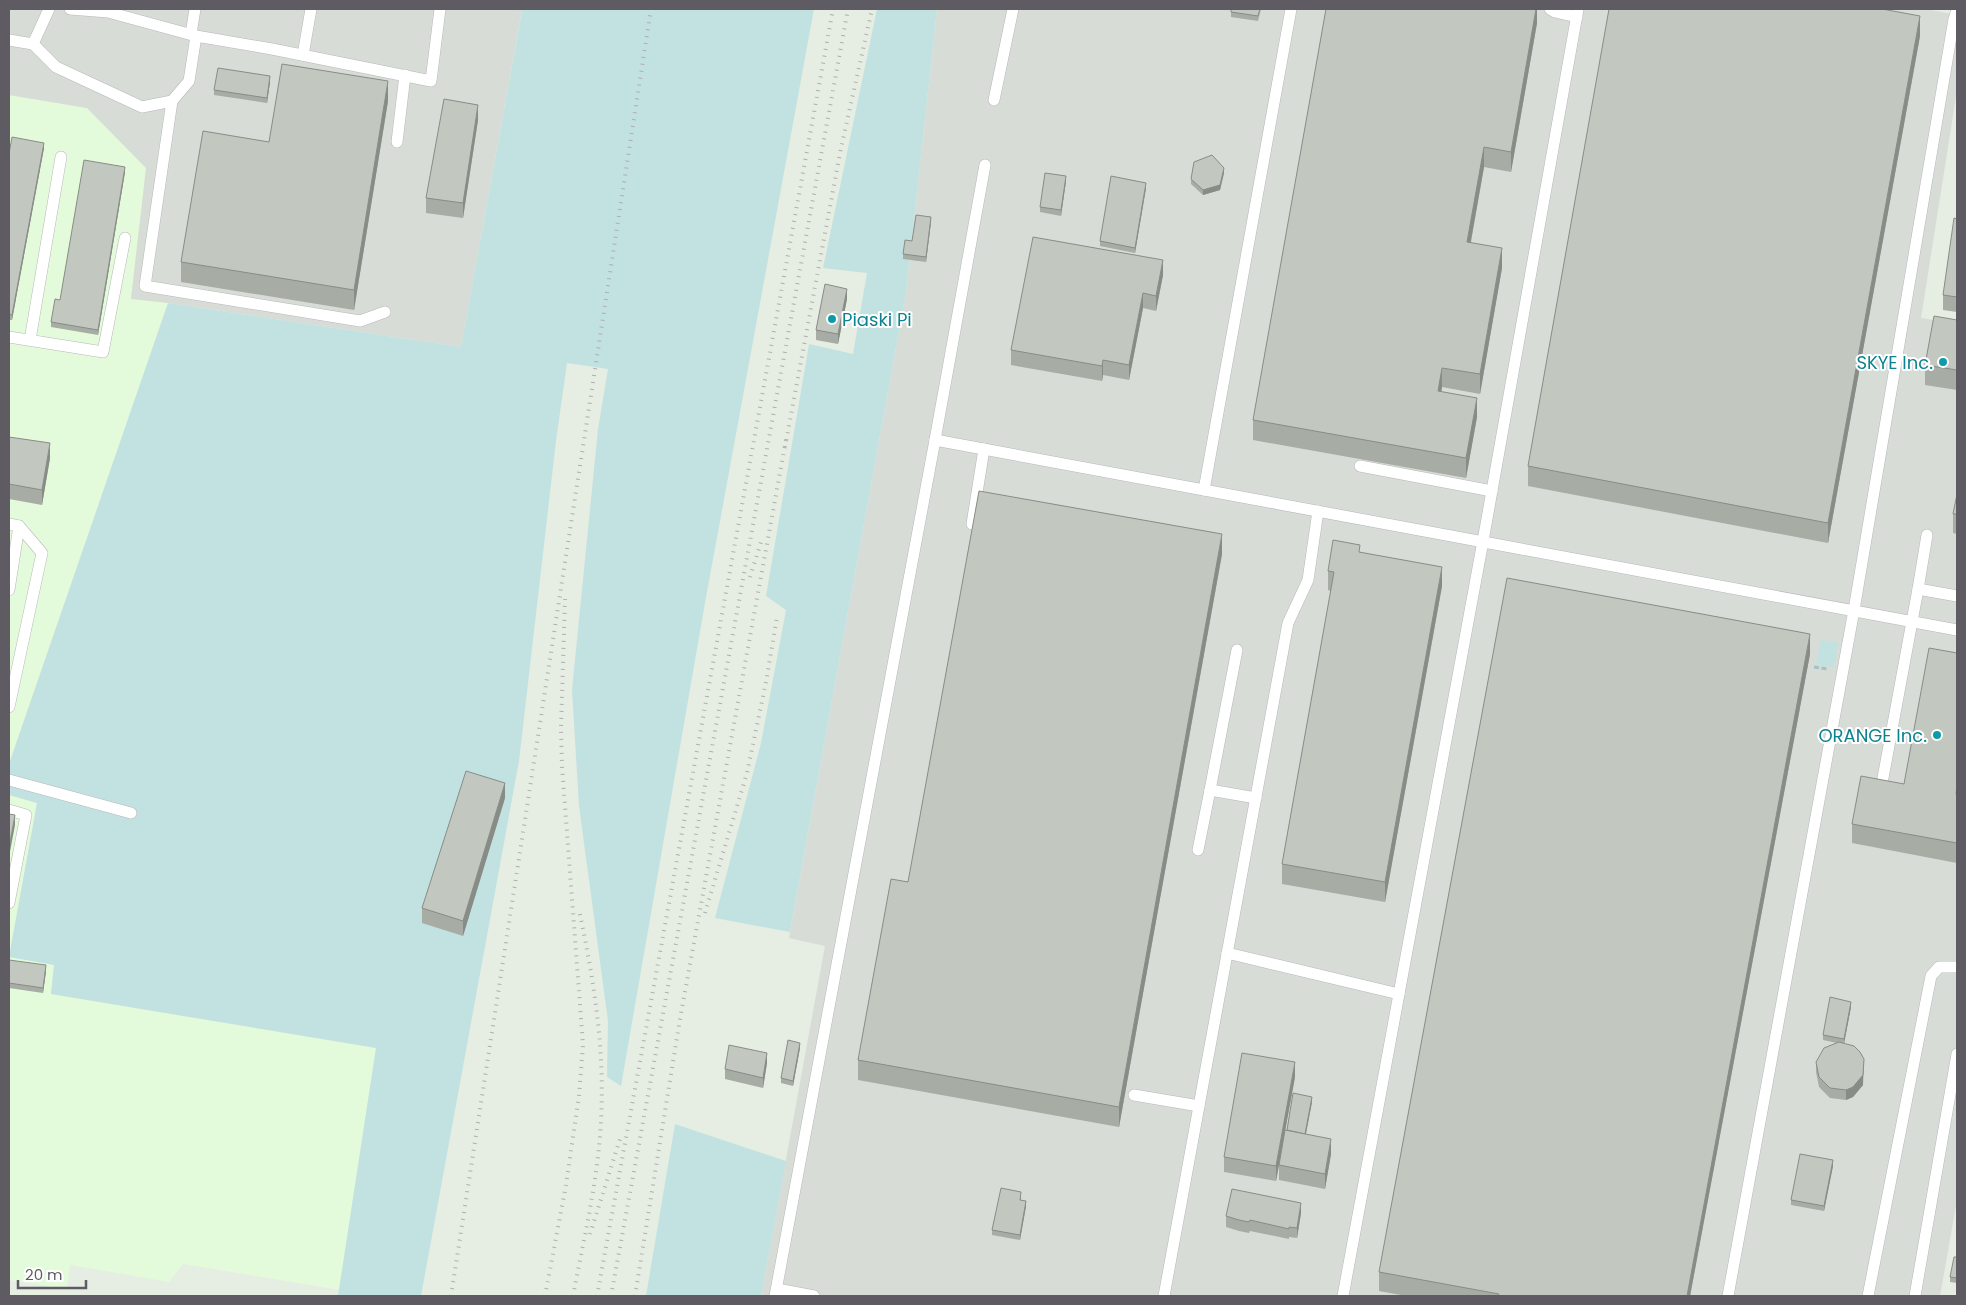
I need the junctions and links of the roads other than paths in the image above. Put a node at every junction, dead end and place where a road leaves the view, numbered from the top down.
1 (49, 9) edge
2 (70, 9) edge
3 (196, 9) edge
4 (311, 9) edge
5 (440, 9) edge
6 (1013, 9) edge
7 (1291, 9) edge
8 (1550, 9) edge
9 (108, 10) edge
10 (1957, 10) edge
11 (1578, 13) edge
12 (193, 35) junction
13 (9, 40) edge
14 (32, 44) junction
15 (303, 55) junction
16 (405, 75) junction
17 (994, 100) dead end
18 (172, 101) junction
19 (397, 142) dead end
20 (61, 157) dead end
21 (985, 165) dead end
22 (124, 238) dead end
23 (385, 312) dead end
24 (9, 337) edge
25 (30, 340) junction
26 (935, 440) junction
27 (984, 449) junction
28 (1360, 466) dead end
29 (1204, 490) junction
30 (1492, 491) junction
31 (1318, 511) junction
32 (972, 524) edge
33 (14, 525) edge
34 (1927, 535) dead end
35 (1483, 541) junction
36 (1918, 589) junction
37 (9, 590) edge
38 (1957, 596) edge
39 (1854, 610) junction
40 (1912, 621) junction
41 (1957, 630) edge
42 (1237, 650) dead end
43 (9, 707) edge
44 (1883, 778) edge
45 (9, 780) edge
46 (1210, 790) junction
47 (1256, 798) junction
48 (9, 810) edge
49 (131, 813) dead end
50 (1198, 850) dead end
51 (9, 903) edge
52 (1227, 953) junction
53 (1957, 967) edge
54 (1399, 994) junction
55 (1957, 1054) edge
56 (1134, 1095) dead end
57 (1199, 1106) junction
58 (776, 1293) edge
59 (814, 1296) edge
60 (1164, 1296) edge
61 (1343, 1296) edge
62 (1728, 1296) edge
63 (1868, 1296) edge
64 (1915, 1296) edge

1 - 14 lane
2 - 9 lane
3 - 12 lane
4 - 15 lane
5 - 16 lane
6 - 17 lane
7 - 29 lane
8 - 11 lane
9 - 12 lane
10 - 39 lane
11 - 30 lane
12 - 15 lane
12 - 18 lane
13 - 14 lane
14 - 18 lane
15 - 16 lane
16 - 19 lane
18 - 23 lane
20 - 25 lane
21 - 26 lane
22 - 25 lane
24 - 25 lane
26 - 27 lane
26 - 58 lane
27 - 29 lane
27 - 32 lane
28 - 30 lane
29 - 31 lane
30 - 35 lane
31 - 35 lane
31 - 47 lane
33 - 37 lane
33 - 43 lane
34 - 36 lane
35 - 39 lane
35 - 54 lane
36 - 38 lane
36 - 40 lane
39 - 40 lane
39 - 62 lane
40 - 41 lane
40 - 44 lane
42 - 46 lane
45 - 49 lane
46 - 47 lane
46 - 50 lane
47 - 52 lane
48 - 51 lane
52 - 54 lane
52 - 57 lane
53 - 63 lane
54 - 61 lane
55 - 64 lane
56 - 57 lane
57 - 60 lane
58 - 59 lane

